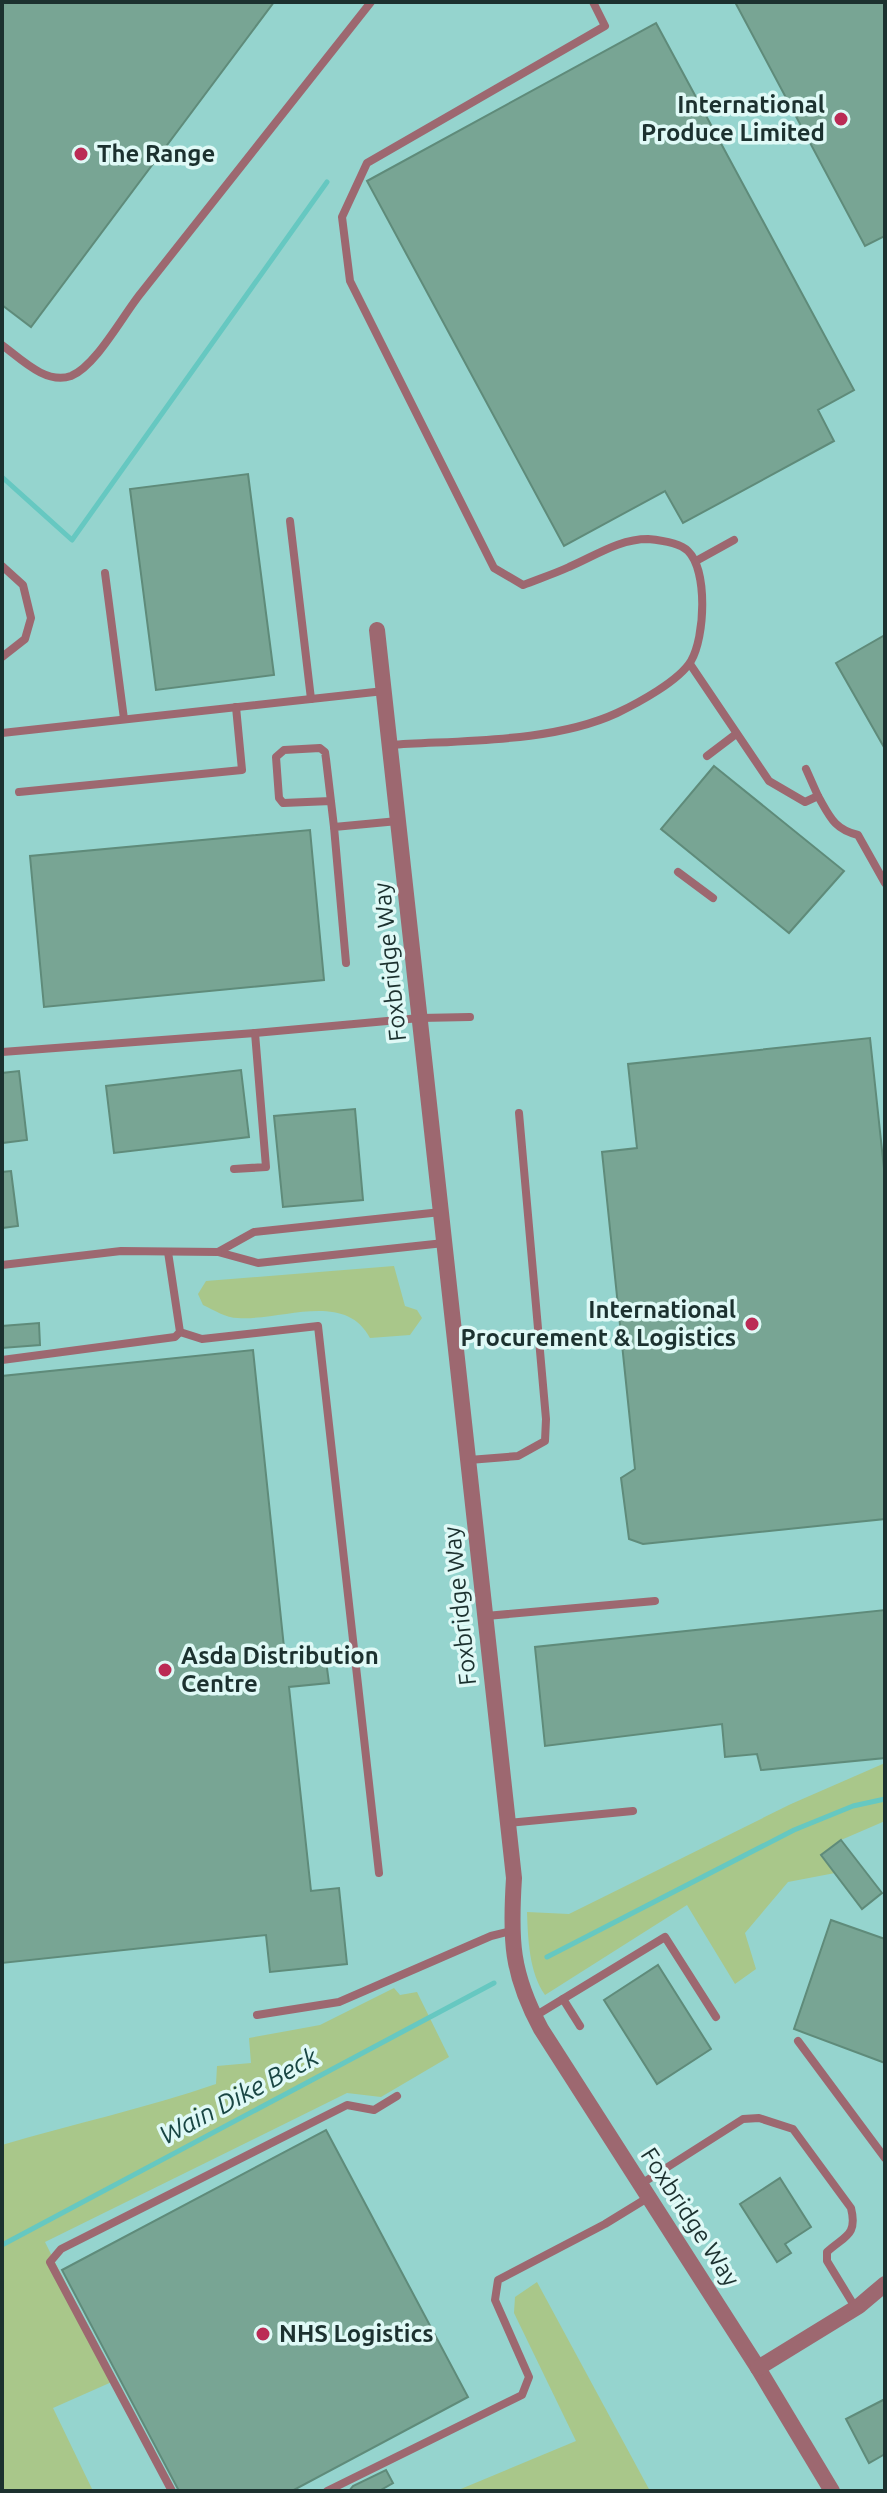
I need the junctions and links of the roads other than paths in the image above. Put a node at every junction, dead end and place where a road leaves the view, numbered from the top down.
1 (371, 2) edge
2 (593, 2) edge
3 (2, 345) edge
4 (290, 521) dead end
5 (734, 540) dead end
6 (696, 561) junction
7 (2, 566) edge
8 (105, 573) dead end
9 (377, 630) dead end
10 (2, 657) edge
11 (690, 664) junction
12 (384, 691) junction
13 (311, 699) junction
14 (236, 707) junction
15 (124, 719) junction
16 (2, 733) edge
17 (736, 734) junction
18 (390, 745) junction
19 (707, 756) dead end
20 (806, 769) dead end
21 (19, 792) dead end
22 (818, 796) junction
23 (331, 801) junction
24 (398, 821) junction
25 (334, 827) junction
26 (678, 872) dead end
27 (885, 883) edge
28 (713, 898) dead end
29 (346, 963) dead end
30 (470, 1017) dead end
31 (420, 1018) junction
32 (255, 1033) junction
33 (2, 1052) edge
34 (519, 1113) dead end
35 (234, 1169) dead end
36 (442, 1212) junction
37 (445, 1243) junction
38 (168, 1252) junction
39 (218, 1252) junction
40 (2, 1265) edge
41 (180, 1332) junction
42 (2, 1360) edge
43 (469, 1460) junction
44 (655, 1601) dead end
45 (486, 1616) junction
46 (633, 1811) dead end
47 (508, 1823) junction
48 (379, 1873) dead end
49 (511, 1931) junction
50 (563, 1999) junction
51 (257, 2015) dead end
52 (534, 2016) junction
53 (716, 2017) dead end
54 (580, 2026) dead end
55 (798, 2041) dead end
56 (397, 2096) dead end
57 (885, 2158) edge
58 (645, 2190) junction
59 (885, 2284) edge
60 (856, 2308) junction
61 (758, 2368) junction
62 (172, 2491) edge
63 (327, 2491) edge
64 (832, 2491) edge

1 - 3 lane
2 - 6 lane
4 - 13 lane
5 - 6 lane
6 - 11 lane
7 - 10 lane
8 - 15 lane
9 - 12 street, Foxbridge Way
11 - 17 lane
11 - 18 lane
12 - 13 lane
12 - 18 street, Foxbridge Way
13 - 14 lane
14 - 15 lane
14 - 21 lane
15 - 16 lane
17 - 19 lane
17 - 22 lane
18 - 24 street, Foxbridge Way
20 - 22 lane
22 - 27 lane
23 - 23 lane
23 - 25 lane
24 - 25 lane
24 - 31 street, Foxbridge Way
25 - 29 lane
26 - 28 lane
30 - 31 lane
31 - 32 lane
31 - 36 street, Foxbridge Way
32 - 33 lane
32 - 35 lane
34 - 43 lane
36 - 37 street, Foxbridge Way
36 - 39 lane
37 - 39 lane
37 - 43 street, Foxbridge Way
38 - 39 lane
38 - 40 lane
38 - 41 lane
41 - 42 lane
41 - 48 lane
43 - 45 street, Foxbridge Way
44 - 45 lane
45 - 47 street, Foxbridge Way
46 - 47 lane
47 - 49 street, Foxbridge Way
49 - 51 lane
49 - 52 street, Foxbridge Way
50 - 52 lane
50 - 53 lane
50 - 54 lane
52 - 58 street, Foxbridge Way
55 - 57 lane
56 - 62 lane
58 - 60 lane
58 - 61 street, Foxbridge Way
58 - 63 lane
59 - 60 street
60 - 61 street
61 - 64 street, Foxbridge Way

